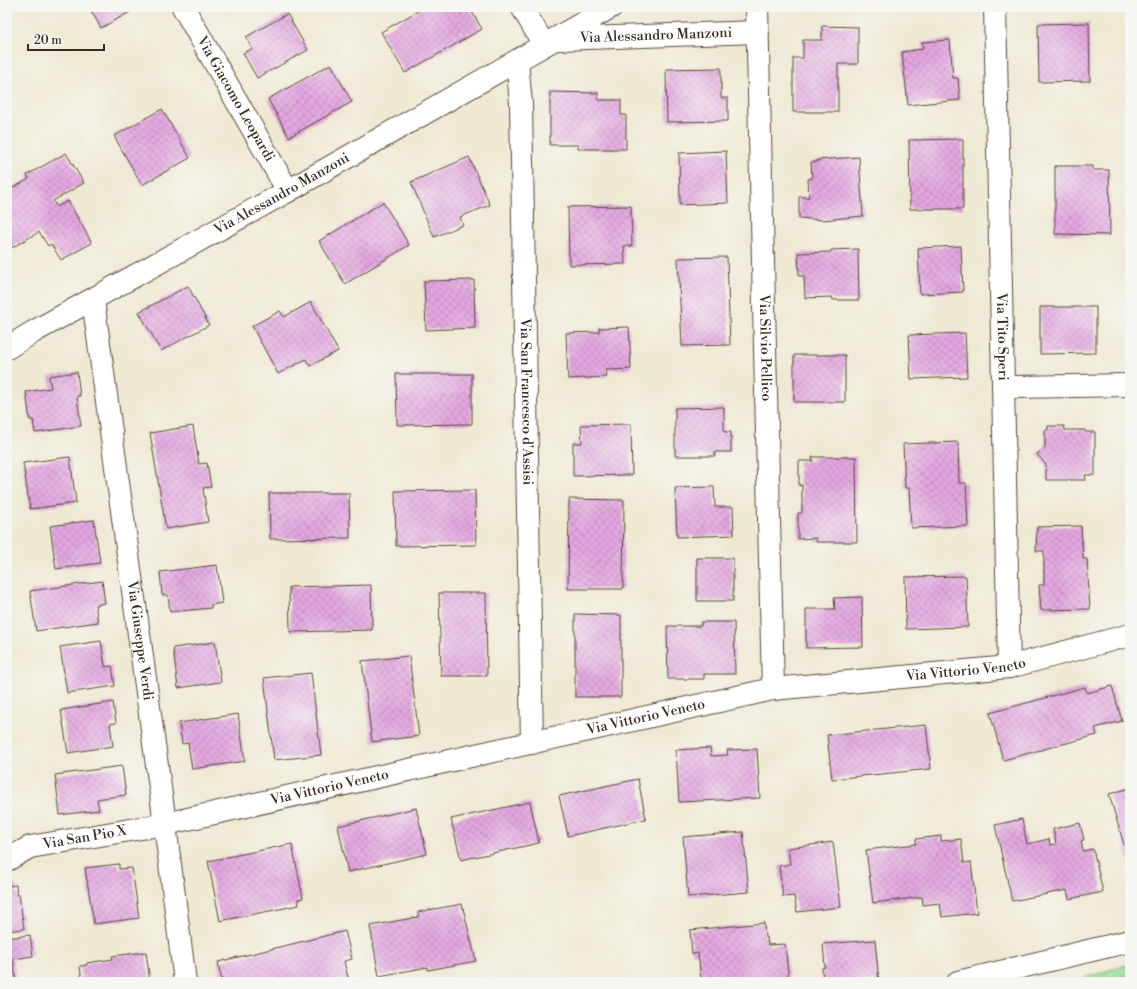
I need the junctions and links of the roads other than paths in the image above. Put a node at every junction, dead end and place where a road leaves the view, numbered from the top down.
1 (183, 7) edge
2 (522, 7) edge
3 (611, 7) edge
4 (757, 7) edge
5 (995, 7) edge
6 (758, 32) junction
7 (550, 42) junction
8 (517, 61) junction
9 (288, 191) junction
10 (93, 300) junction
11 (7, 348) edge
12 (1130, 386) edge
13 (1004, 389) junction
14 (1130, 635) edge
15 (1009, 668) junction
16 (773, 688) junction
17 (532, 743) junction
18 (165, 824) junction
19 (7, 860) edge
20 (1130, 941) edge
21 (185, 982) edge
22 (958, 982) edge

1 - 9 street, Via Giacomo Leopardi
2 - 7 street
3 - 7 street, Via Alessandro Manzoni
4 - 6 street, Via Silvio Pellico
5 - 13 street, Via Tito Speri
6 - 7 street, Via Alessandro Manzoni
6 - 16 street, Via Silvio Pellico
7 - 8 street, Via Alessandro Manzoni
8 - 9 street, Via Alessandro Manzoni
8 - 17 street, Via San Francesco d'Assisi
9 - 10 street, Via Alessandro Manzoni
10 - 11 street, Via Alessandro Manzoni
10 - 18 street, Via Giuseppe Verdi
12 - 13 street
13 - 15 street, Via Tito Speri
14 - 15 street, Via Vittorio Veneto
15 - 16 street, Via Vittorio Veneto
16 - 17 street, Via Vittorio Veneto
17 - 18 street, Via Vittorio Veneto
18 - 19 street, Via San Pio X
18 - 21 street, Via Giuseppe Verdi
20 - 22 street

